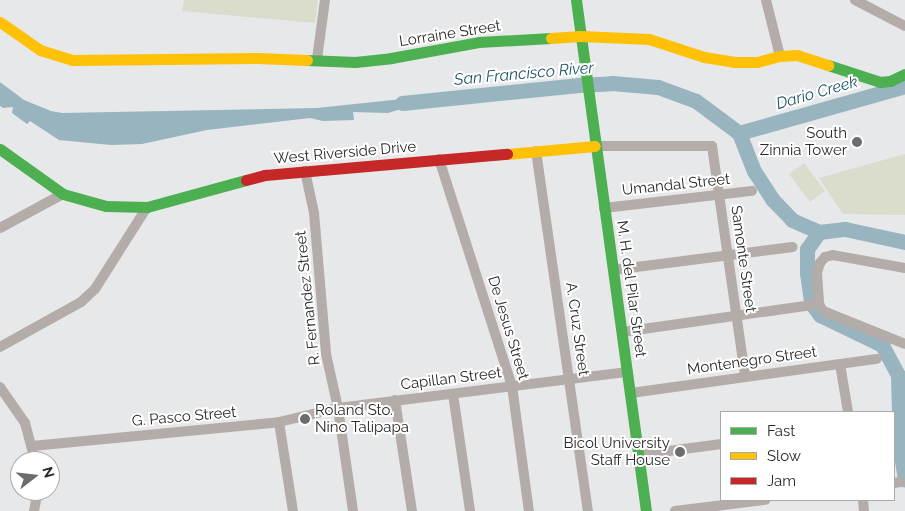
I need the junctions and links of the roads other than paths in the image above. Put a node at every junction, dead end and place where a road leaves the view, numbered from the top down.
1 (325, 0) edge
2 (576, 0) edge
3 (766, 0) edge
4 (855, 0) edge
5 (0, 22) edge
6 (905, 26) edge
7 (580, 36) junction
8 (780, 56) junction
9 (317, 59) junction
10 (905, 74) edge
11 (595, 146) junction
12 (712, 146) joint
13 (0, 148) edge
14 (536, 151) junction
15 (439, 159) junction
16 (306, 171) junction
17 (752, 191) dead end
18 (63, 194) junction
19 (719, 195) junction
20 (147, 207) junction
21 (604, 208) junction
22 (0, 228) edge
23 (792, 247) dead end
24 (728, 256) junction
25 (905, 268) edge
26 (613, 270) junction
27 (813, 305) junction
28 (736, 316) junction
29 (622, 332) junction
30 (905, 344) edge
31 (0, 347) edge
32 (877, 359) dead end
33 (840, 364) junction
34 (628, 372) junction
35 (745, 376) junction
36 (569, 379) junction
37 (512, 386) junction
38 (0, 387) edge
39 (630, 393) junction
40 (453, 394) junction
41 (395, 400) junction
42 (338, 408) junction
43 (848, 411) edge
44 (279, 422) junction
45 (720, 444) edge
46 (32, 446) junction
47 (33, 451) edge
48 (638, 455) junction
49 (757, 501) edge
50 (294, 511) edge
51 (353, 511) edge
52 (412, 511) edge
53 (470, 511) edge
54 (529, 511) edge
55 (588, 511) edge
56 (646, 511) edge
57 (675, 511) edge

1 - 9 street
2 - 7 street, M. H. del Pilar Street
3 - 8 street
4 - 6 street
5 - 9 street, Lorraine Street
7 - 8 street, Lorraine Street
7 - 9 street, Lorraine Street
7 - 11 street, M. H. del Pilar Street
8 - 10 street, Lorraine Street
11 - 12 street, West Riverside Drive
11 - 14 street, West Riverside Drive
11 - 21 street, M. H. del Pilar Street
12 - 19 street, Samonte Street
13 - 18 street, West Riverside Drive
14 - 15 street, West Riverside Drive
14 - 36 street, A. Cruz Street
15 - 16 street, West Riverside Drive
15 - 37 street, De Jesus Street
16 - 20 street, West Riverside Drive
16 - 42 street, R. Fernandez Street
17 - 19 street, Umandal Street
18 - 20 street, West Riverside Drive
18 - 22 street
19 - 21 street, Umandal Street
19 - 24 street, Samonte Street
20 - 31 street
21 - 26 street, M. H. del Pilar Street
23 - 24 street
24 - 26 street
24 - 28 street, Samonte Street
25 - 27 street
26 - 29 street, M. H. del Pilar Street
27 - 28 street
27 - 30 street
28 - 29 street
28 - 35 street, Samonte Street
29 - 34 street, M. H. del Pilar Street
32 - 33 street, Montenegro Street
33 - 35 street, Montenegro Street
33 - 43 street
34 - 36 street, Capillan Street
34 - 39 street, M. H. del Pilar Street
35 - 39 street, Montenegro Street
36 - 37 street, Capillan Street
36 - 55 street, A. Cruz Street
37 - 40 street, Capillan Street
37 - 54 street, De Jesus Street
38 - 46 street
39 - 48 street, M. H. del Pilar Street
40 - 41 street, Capillan Street
40 - 53 street
41 - 42 street, Capillan Street
41 - 52 street
42 - 44 street, G. Pasco Street
42 - 51 street, R. Fernandez Street
44 - 46 street, G. Pasco Street
44 - 50 street
45 - 48 street
46 - 47 street
48 - 56 street, M. H. del Pilar Street
49 - 57 street

